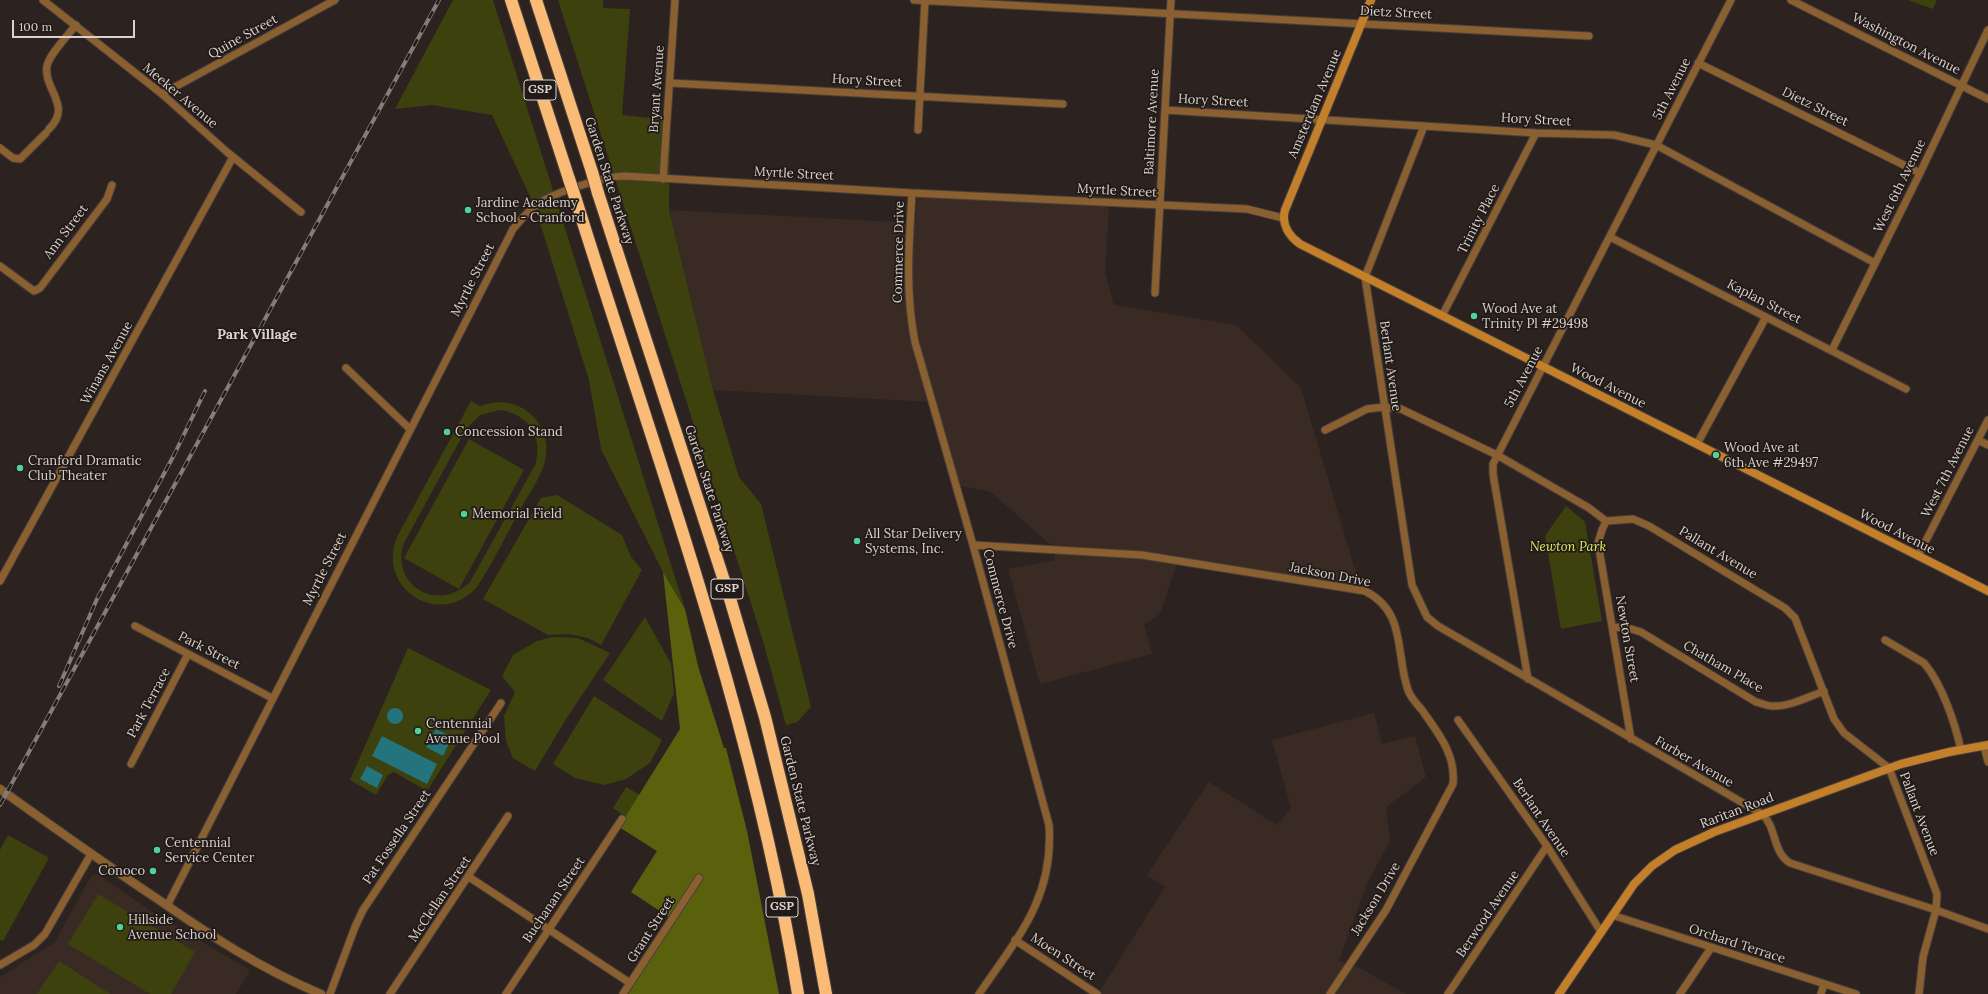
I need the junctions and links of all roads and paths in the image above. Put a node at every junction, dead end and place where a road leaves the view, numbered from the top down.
1 (43, 0) edge
2 (335, 0) edge
3 (511, 0) edge
4 (536, 0) edge
5 (675, 0) edge
6 (914, 0) edge
7 (925, 0) edge
8 (1171, 0) edge
9 (1371, 0) edge
10 (1731, 0) edge
11 (1791, 0) edge
12 (1170, 14) junction
13 (1362, 24) junction
14 (76, 25) junction
15 (1988, 30) edge
16 (1589, 36) dead end
17 (1698, 63) junction
18 (670, 83) junction
19 (1961, 85) junction
20 (162, 94) junction
21 (920, 96) junction
22 (1988, 99) edge
23 (1063, 104) dead end
24 (1165, 110) junction
25 (1322, 119) junction
26 (1424, 126) junction
27 (918, 130) dead end
28 (1536, 133) junction
29 (1656, 145) junction
30 (0, 148) edge
31 (233, 157) junction
32 (1920, 173) junction
33 (663, 179) junction
34 (112, 185) dead end
35 (912, 193) junction
36 (1160, 205) junction
37 (301, 212) dead end
38 (1283, 218) junction
39 (1610, 236) junction
40 (1875, 263) junction
41 (0, 266) edge
42 (1365, 276) junction
43 (1155, 293) dead end
44 (1442, 316) junction
45 (1766, 317) junction
46 (1832, 350) junction
47 (1544, 367) junction
48 (346, 368) dead end
49 (1906, 389) dead end
50 (1384, 407) junction
51 (1988, 420) edge
52 (410, 429) junction
53 (1325, 430) dead end
54 (1978, 440) junction
55 (1696, 444) junction
56 (1988, 445) edge
57 (1497, 455) junction
58 (1606, 521) junction
59 (973, 545) junction
60 (1918, 556) junction
61 (0, 581) edge
62 (1988, 591) edge
63 (1427, 617) joint
64 (135, 626) dead end
65 (1612, 627) junction
66 (1886, 640) dead end
67 (188, 654) junction
68 (1528, 679) junction
69 (1824, 691) junction
70 (272, 698) junction
71 (501, 703) dead end
72 (1458, 720) dead end
73 (1631, 739) junction
74 (1986, 746) edge
75 (1961, 750) junction
76 (1988, 762) edge
77 (131, 764) dead end
78 (1889, 768) junction
79 (0, 789) edge
80 (1762, 814) junction
81 (508, 816) dead end
82 (622, 819) dead end
83 (1547, 846) junction
84 (91, 854) junction
85 (468, 877) junction
86 (699, 878) dead end
87 (167, 906) junction
88 (1936, 910) junction
89 (1612, 915) junction
90 (548, 929) junction
91 (1988, 929) edge
92 (1601, 932) junction
93 (1015, 940) junction
94 (1710, 948) junction
95 (0, 965) edge
96 (630, 983) junction
97 (1824, 984) junction
98 (321, 994) edge
99 (330, 994) edge
100 (390, 994) edge
101 (506, 994) edge
102 (623, 994) edge
103 (798, 994) edge
104 (826, 994) edge
105 (979, 994) edge
106 (1097, 994) edge
107 (1330, 994) edge
108 (1448, 994) edge
109 (1559, 994) edge
110 (1680, 994) edge
111 (1821, 994) edge
112 (1856, 994) edge
113 (1919, 994) edge

1 - 14 street, Meeker Avenue
2 - 20 street, Quine Street
3 - 103 highway, GSP, bridge
4 - 104 highway, Garden State Parkway / GSP, bridge
5 - 18 street, Bryant Avenue
6 - 7 street, Dietz Street
7 - 12 street, Dietz Street
7 - 21 street
8 - 12 street, Baltimore Avenue
9 - 13 main road, Amsterdam Avenue
10 - 17 street, 5th Avenue
11 - 19 street, Washington Avenue
12 - 13 street, Dietz Street
12 - 24 street, Baltimore Avenue
13 - 16 street, Dietz Street
13 - 25 main road, Amsterdam Avenue
14 - 20 street, Meeker Avenue
14 - 30 street
15 - 19 street, West 6th Avenue
17 - 29 street, 5th Avenue
17 - 32 street, Dietz Street
18 - 21 street, Hory Street
18 - 33 street, Bryant Avenue
19 - 22 street, Washington Avenue
19 - 32 street, West 6th Avenue
20 - 31 street, Meeker Avenue
21 - 23 street, Hory Street
21 - 27 street
24 - 25 street, Hory Street
24 - 36 street, Baltimore Avenue
25 - 26 street, Hory Street
25 - 38 main road, Amsterdam Avenue
26 - 28 street, Hory Street
26 - 42 street, Berlant Avenue
28 - 29 street, Hory Street
28 - 44 street, Trinity Place
29 - 39 street, 5th Avenue
29 - 40 street, Hory Street
31 - 37 street, Meeker Avenue
31 - 61 street, Winans Avenue
32 - 40 street, West 6th Avenue
33 - 35 street, Myrtle Street
33 - 52 street, Myrtle Street
34 - 41 street, Ann Street
35 - 36 street, Myrtle Street
35 - 59 street, Commerce Drive
36 - 38 street, Myrtle Street
36 - 43 street, Baltimore Avenue
38 - 42 main road, Wood Avenue
39 - 45 street, Kaplan Street
39 - 47 street, 5th Avenue
40 - 46 street, West 6th Avenue
42 - 44 main road, Wood Avenue
42 - 50 street, Berlant Avenue
44 - 47 main road, Wood Avenue
45 - 46 street, Kaplan Street
45 - 55 street
46 - 49 street, Kaplan Street
47 - 55 main road, Wood Avenue
47 - 57 street, 5th Avenue
48 - 52 street
50 - 53 street
50 - 57 street
50 - 63 street, Berlant Avenue
51 - 54 street, West 7th Avenue
52 - 70 street, Myrtle Street
54 - 56 street
54 - 60 street, West 7th Avenue
55 - 60 main road, Wood Avenue
57 - 58 street
57 - 68 street, 5th Avenue
58 - 65 street, Newton Street
58 - 69 street, Pallant Avenue
59 - 93 street, Commerce Drive
59 - 107 street, Jackson Drive
60 - 62 main road, Wood Avenue
63 - 68 street, Furber Avenue
64 - 67 street, Park Street
65 - 69 street, Chatham Place
65 - 73 street, Newton Street
66 - 75 street
67 - 70 street, Park Street
67 - 77 street, Park Terrace
68 - 73 street, Furber Avenue
69 - 78 street, Pallant Avenue
70 - 87 street, Myrtle Street
71 - 99 street, Pat Fossella Street
72 - 83 street, Berlant Avenue
73 - 80 street, Furber Avenue
74 - 75 main road, Raritan Road
74 - 76 street
75 - 78 main road, Raritan Road
78 - 80 main road, Raritan Road
78 - 88 street, Pallant Avenue
79 - 84 street
80 - 88 street
80 - 89 main road, Raritan Road
81 - 85 street, McClellan Street
82 - 90 street, Buchanan Street
83 - 92 street, Berlant Avenue
83 - 108 street, Berwood Avenue
84 - 87 street
84 - 95 street
85 - 90 street
85 - 100 street, McClellan Street
86 - 96 street, Grant Street
87 - 98 street
88 - 91 street
88 - 113 street, Pallant Avenue
89 - 92 main road, Raritan Road
89 - 94 street, Orchard Terrace
90 - 96 street
90 - 101 street, Buchanan Street
92 - 109 main road, Raritan Road
93 - 105 street, Commerce Drive
93 - 106 street, Moen Street
94 - 97 street, Orchard Terrace
94 - 110 street
96 - 102 street, Grant Street
97 - 111 street
97 - 112 street, Orchard Terrace

